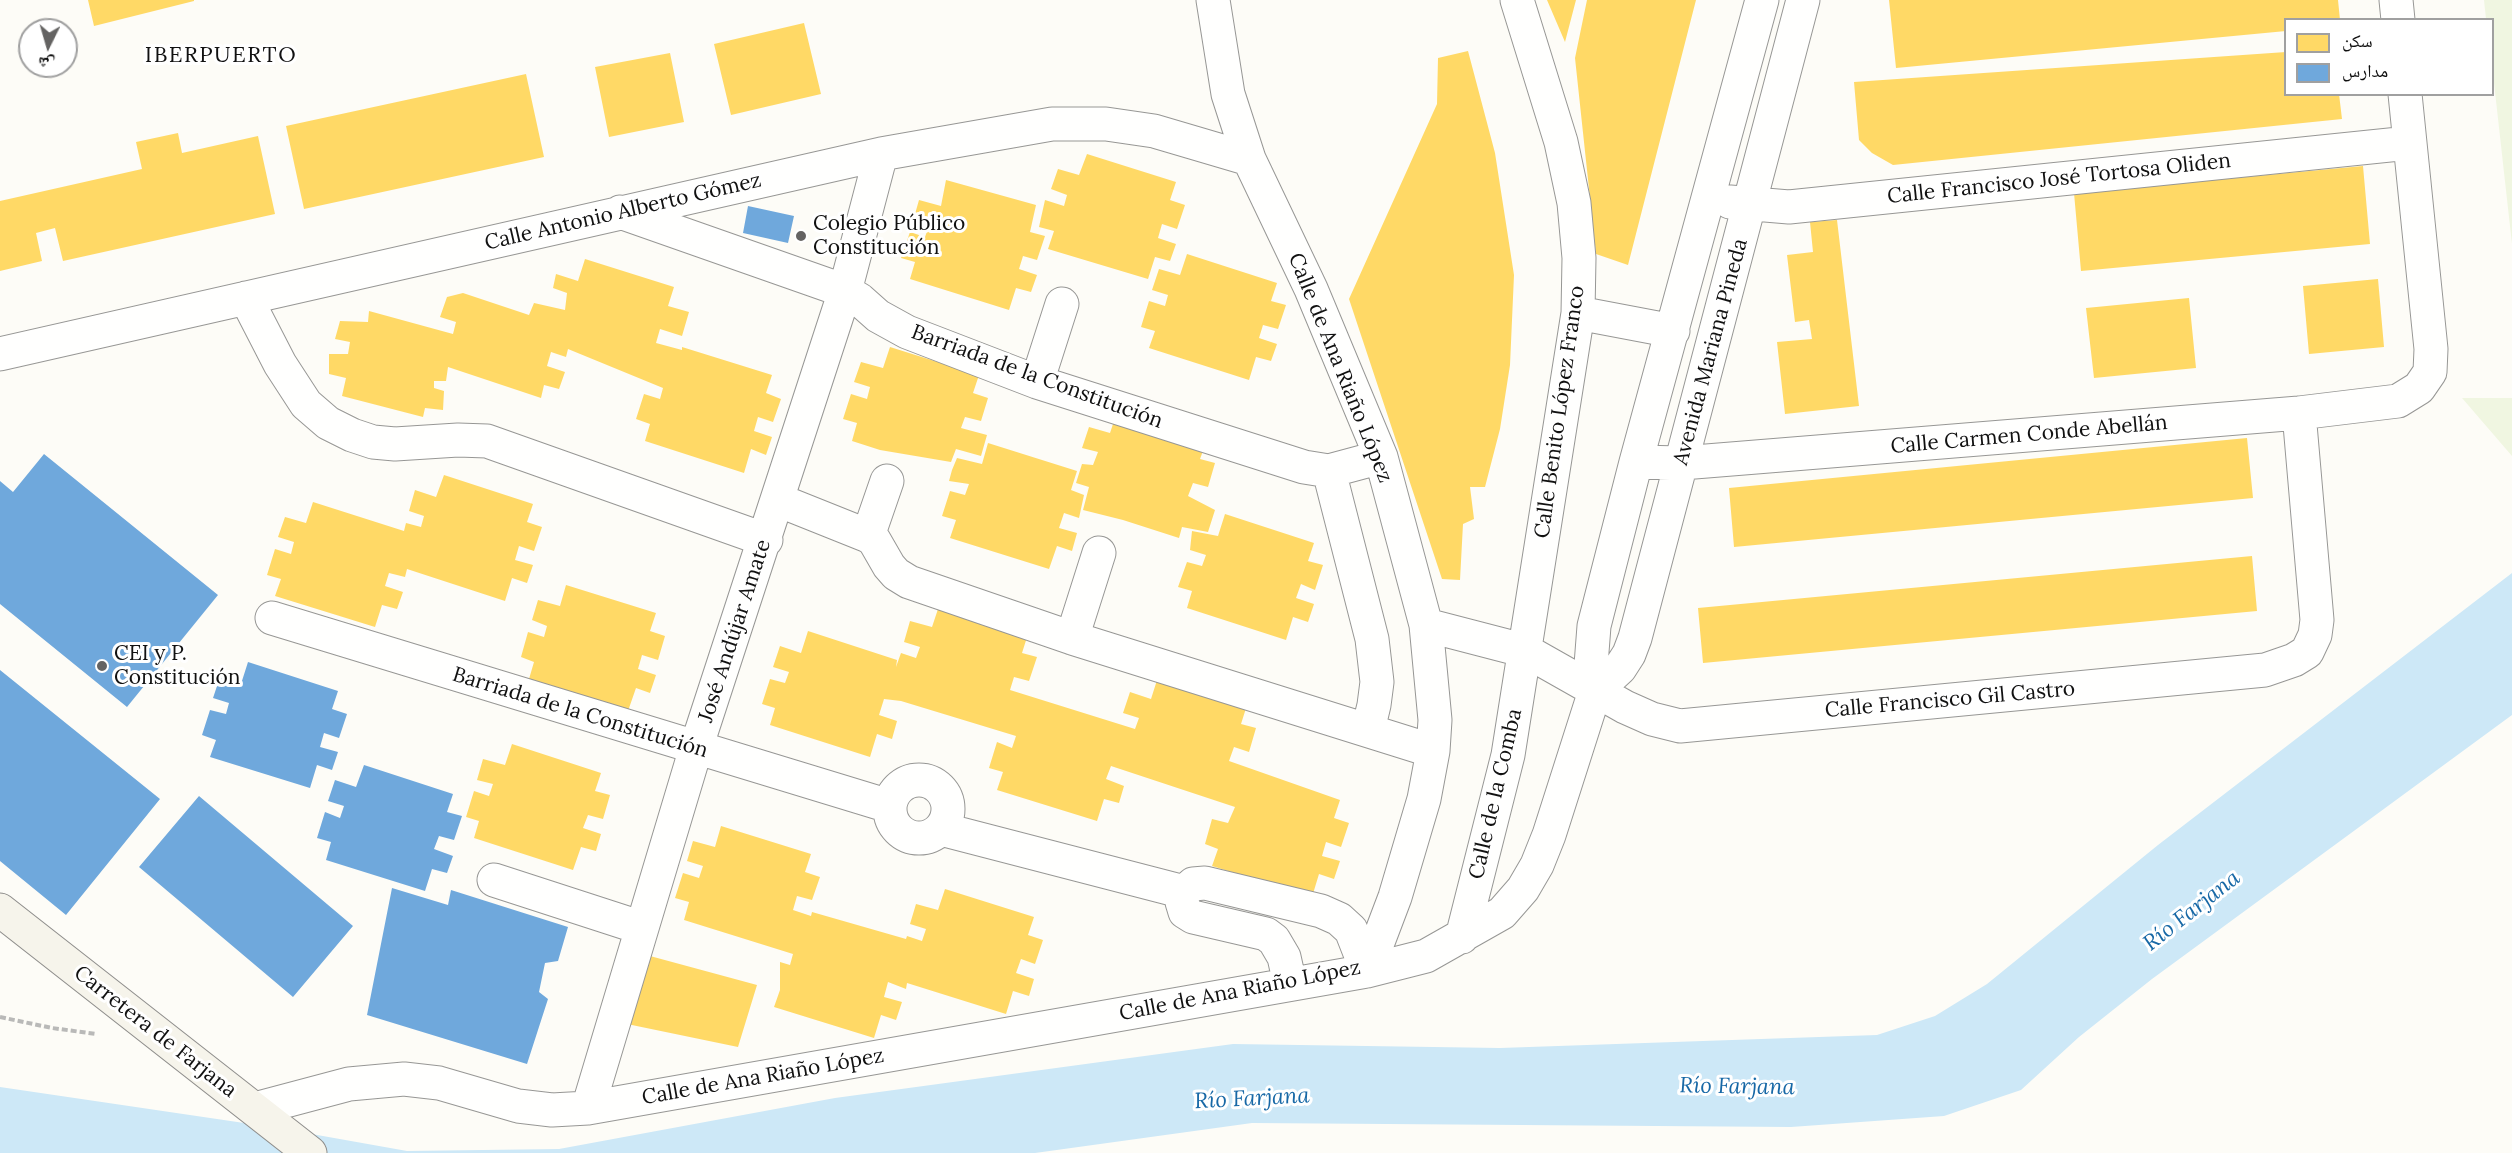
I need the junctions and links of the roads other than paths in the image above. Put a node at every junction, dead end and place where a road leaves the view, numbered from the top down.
1 (1213, 0) edge
2 (1517, 0) edge
3 (1762, 0) edge
4 (1803, 0) edge
5 (2396, 0) edge
6 (2398, 18) edge
7 (2404, 96) edge
8 (2409, 143) junction
9 (881, 154) junction
10 (1249, 159) junction
11 (1709, 200) junction
12 (1749, 205) junction
13 (620, 212) junction
14 (845, 291) junction
15 (246, 298) junction
16 (1062, 304) dead end
17 (1578, 313) junction
18 (1673, 331) junction
19 (0, 354) edge
20 (1037, 382) junction
21 (2299, 413) junction
22 (1381, 457) junction
23 (1636, 462) junction
24 (1682, 463) junction
25 (1329, 471) junction
26 (887, 481) dead end
27 (778, 501) junction
28 (868, 536) junction
29 (766, 540) junction
30 (1099, 553) dead end
31 (272, 618) dead end
32 (1426, 625) junction
33 (1072, 638) junction
34 (1526, 651) junction
35 (1595, 691) junction
36 (1368, 730) junction
37 (696, 748) junction
38 (1432, 751) junction
39 (890, 806) junction
40 (940, 829) junction
41 (494, 880) dead end
42 (1185, 892) junction
43 (0, 910) edge
44 (642, 928) junction
45 (1462, 937) junction
46 (1367, 971) junction
47 (1290, 984) junction
48 (588, 1108) junction
49 (266, 1119) junction
50 (310, 1153) edge

1 - 10 street, Calle de Ana Riaño López
2 - 17 street, Calle Benito López Franco
3 - 11 street, Avenida Mariana Pineda
4 - 12 street, Avenida Mariana Pineda
5 - 6 street
7 - 8 street
8 - 12 street, Calle Francisco José Tortosa Oliden
8 - 21 street, Calle Carmen Conde Abellán
9 - 10 street, Calle Antonio Alberto Gómez
9 - 13 street, Calle Antonio Alberto Gómez
9 - 14 street, José Andújar Amate
10 - 22 street, Calle de Ana Riaño López
11 - 12 street, Calle Francisco José Tortosa Oliden
11 - 18 street, Avenida Mariana Pineda
12 - 24 street, Avenida Mariana Pineda
13 - 14 street, Barriada de la Constitución
13 - 15 street, Calle Antonio Alberto Gómez
14 - 20 street, Barriada de la Constitución
14 - 27 street, José Andújar Amate
15 - 19 street, Calle Antonio Alberto Gómez
15 - 29 street
16 - 20 street
17 - 18 street
17 - 34 street, Calle Benito López Franco
18 - 23 street, Avenida Mariana Pineda
20 - 25 street, Barriada de la Constitución
21 - 24 street, Calle Carmen Conde Abellán
21 - 35 street, Calle Francisco Gil Castro
22 - 25 street, Barriada de la Constitución
22 - 32 street, Calle de Ana Riaño López
23 - 24 street, Calle Carmen Conde Abellán
23 - 35 street, Avenida Mariana Pineda
24 - 35 street, Avenida Mariana Pineda
25 - 36 street
26 - 28 street
27 - 28 street
27 - 29 street, José Andújar Amate
28 - 33 street
29 - 37 street, José Andújar Amate
30 - 33 street
31 - 37 street, Barriada de la Constitución
32 - 34 street, Calle Francisco Gil Castro
32 - 38 street, Calle de Ana Riaño López
33 - 36 street
34 - 35 street, Calle Francisco Gil Castro
34 - 45 street, Calle de la Comba
35 - 45 street, Avenida Mariana Pineda
36 - 38 street
37 - 39 street, Barriada de la Constitución
37 - 44 street, José Andújar Amate
38 - 46 street, Calle de Ana Riaño López
39 - 40 street
39 - 40 street
40 - 42 street
41 - 44 street
42 - 46 street
42 - 47 street
43 - 49 main road, Carretera de Farjana
44 - 48 street, José Andújar Amate
45 - 46 street, Avenida Mariana Pineda
46 - 47 street, Calle de Ana Riaño López
47 - 48 street, Calle de Ana Riaño López
48 - 49 street, Calle de Ana Riaño López
49 - 50 main road, Carretera de Farjana

